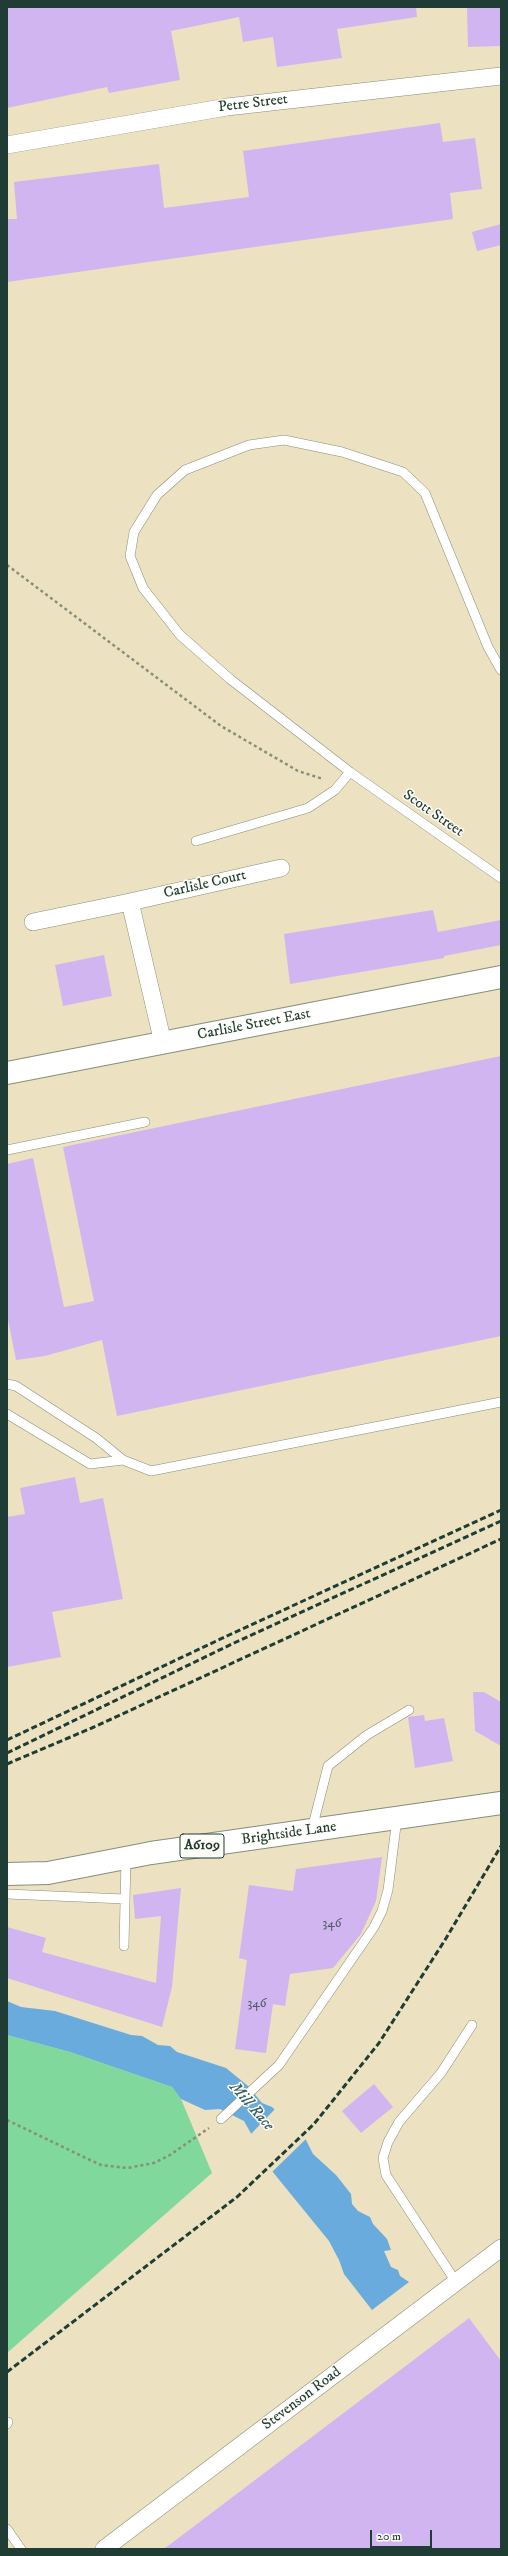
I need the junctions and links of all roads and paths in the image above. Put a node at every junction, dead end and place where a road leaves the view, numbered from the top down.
1 (501, 76) edge
2 (7, 145) edge
3 (7, 565) edge
4 (501, 670) edge
5 (350, 772) junction
6 (340, 785) junction
7 (196, 841) dead end
8 (281, 868) dead end
9 (501, 878) edge
10 (130, 902) junction
11 (33, 922) dead end
12 (501, 977) edge
13 (163, 1042) junction
14 (7, 1073) edge
15 (145, 1122) dead end
16 (7, 1150) edge
17 (7, 1384) edge
18 (501, 1402) edge
19 (7, 1414) edge
20 (123, 1460) junction
21 (409, 1710) dead end
22 (501, 1803) edge
23 (396, 1818) junction
24 (312, 1831) junction
25 (126, 1858) junction
26 (7, 1874) edge
27 (7, 1894) edge
28 (125, 1899) junction
29 (124, 1946) dead end
30 (472, 2025) dead end
31 (221, 2119) joint
32 (7, 2120) edge
33 (501, 2248) edge
34 (456, 2282) junction
35 (7, 2529) edge
36 (21, 2549) edge
37 (104, 2549) edge

1 - 2 street, Petre Street
3 - 6 path
4 - 5 lane, Scott Street
5 - 6 lane
5 - 9 lane, Scott Street
6 - 7 lane
8 - 10 street, Carlisle Court
10 - 11 street, Carlisle Court
10 - 13 street
12 - 13 main road, Carlisle Street East
13 - 14 main road, Carlisle Street East
15 - 16 lane
17 - 20 lane
18 - 20 lane
19 - 20 lane
21 - 24 lane
22 - 23 main road, Brightside Lane / A6109
23 - 24 main road, Brightside Lane / A6109
23 - 31 lane
24 - 25 main road, Brightside Lane / A6109
25 - 26 main road, Brightside Lane / A6109
25 - 28 lane
27 - 28 lane
28 - 29 lane
30 - 34 lane
31 - 32 path
33 - 34 street, Stevenson Road
34 - 37 street, Stevenson Road
35 - 36 lane

